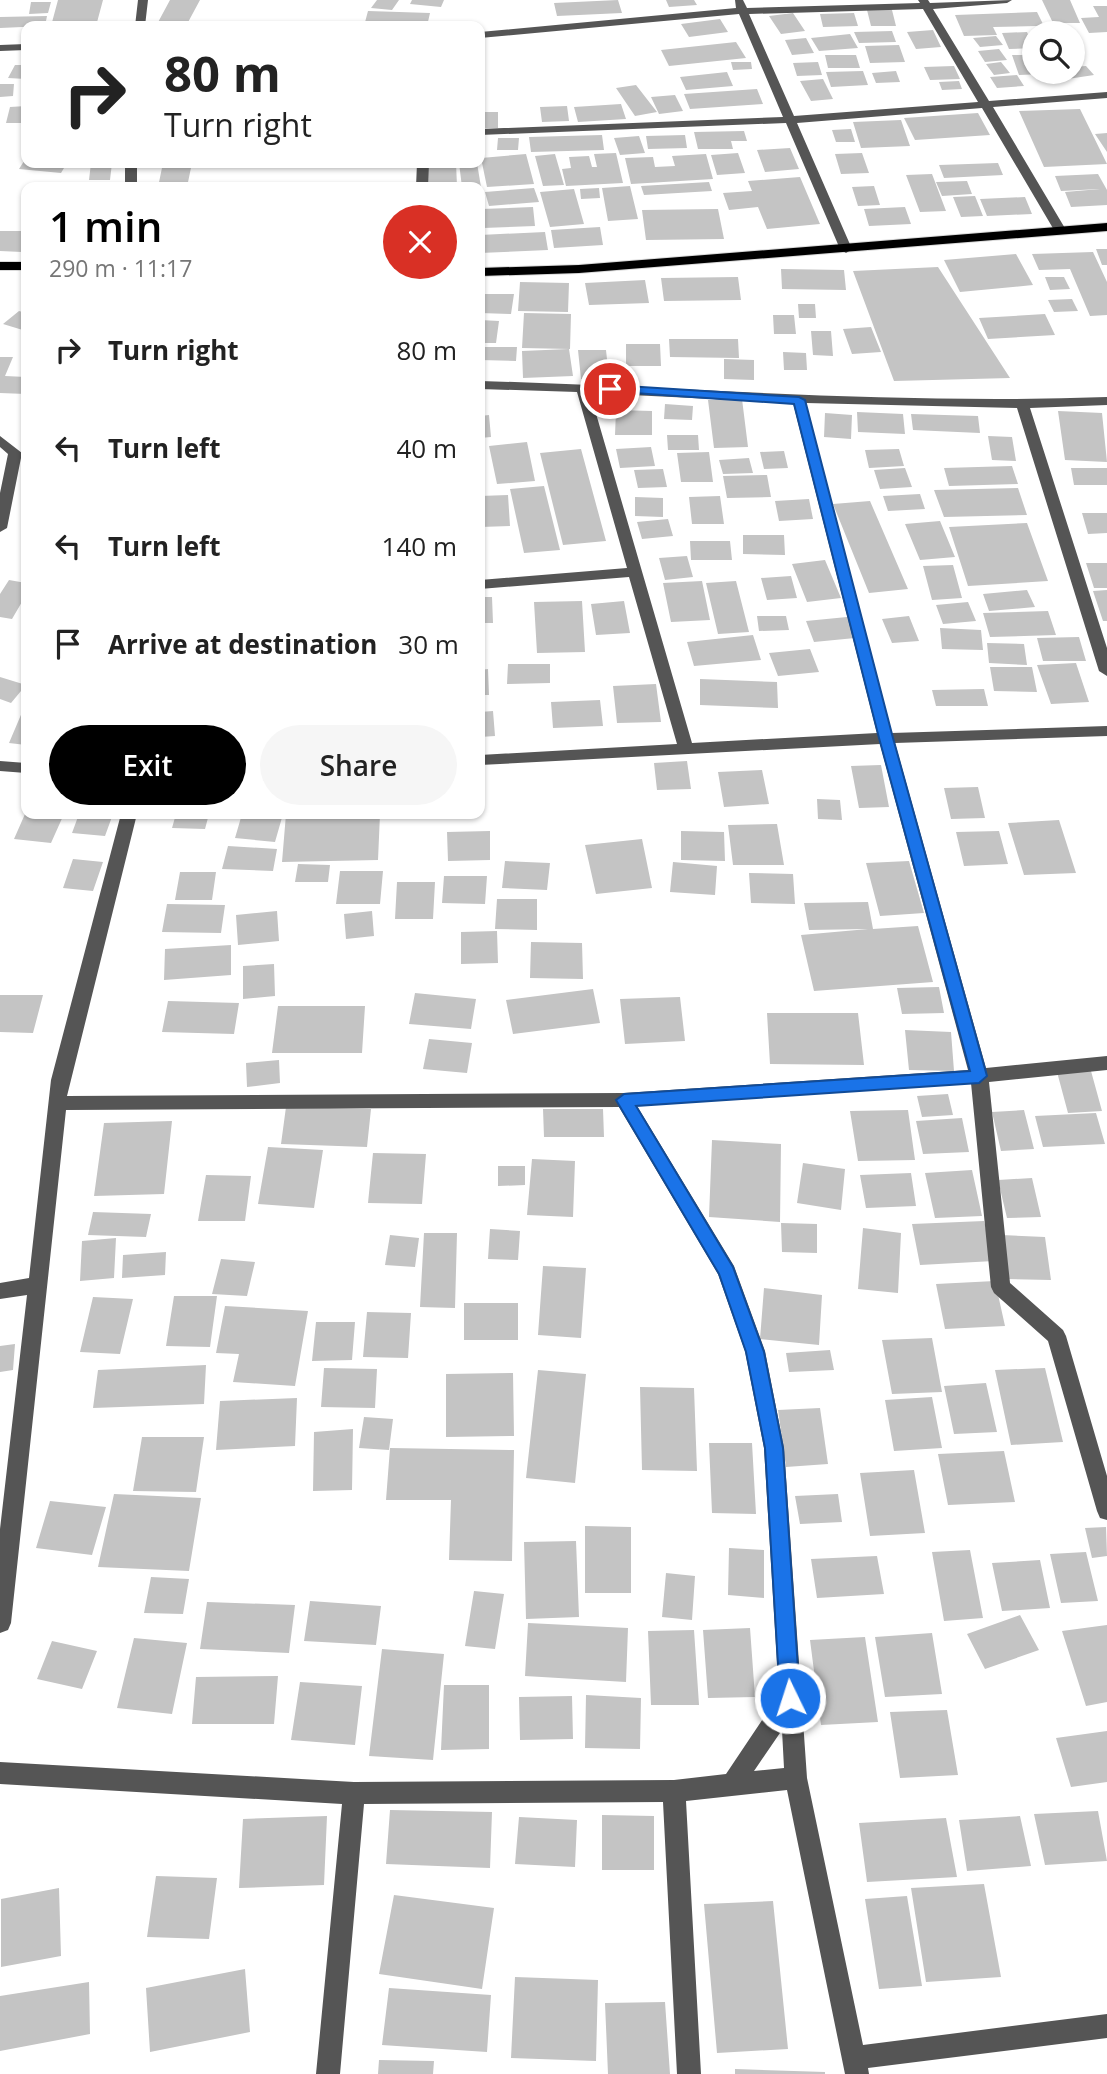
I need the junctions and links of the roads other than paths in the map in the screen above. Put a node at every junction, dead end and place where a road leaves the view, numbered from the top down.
1 (143, 0) edge
2 (1007, 0) edge
3 (925, 3) edge
4 (740, 5) edge
5 (141, 21) edge
6 (485, 34) edge
7 (21, 47) edge
8 (0, 48) edge
9 (1107, 95) edge
10 (985, 105) junction
11 (789, 120) junction
12 (485, 132) edge
13 (1107, 227) edge
14 (1060, 230) junction
15 (846, 249) junction
16 (0, 265) edge
17 (21, 266) edge
18 (485, 272) edge
19 (485, 386) edge
20 (582, 387) junction
21 (799, 400) junction
22 (1107, 401) edge
23 (1023, 406) junction
24 (0, 440) edge
25 (0, 528) edge
26 (636, 572) junction
27 (485, 585) edge
28 (1107, 671) edge
29 (1107, 731) edge
30 (886, 738) junction
31 (686, 749) junction
32 (485, 760) edge
33 (0, 766) edge
34 (21, 768) edge
35 (128, 819) edge
36 (1107, 1063) edge
37 (979, 1076) junction
38 (624, 1100) junction
39 (57, 1103) junction
40 (37, 1286) junction
41 (0, 1291) edge
42 (1107, 1511) edge
43 (0, 1623) edge
44 (790, 1698) junction
45 (0, 1773) edge
46 (796, 1778) junction
47 (732, 1785) junction
48 (674, 1791) junction
49 (354, 1793) junction
50 (1107, 2026) edge
51 (855, 2066) edge
52 (328, 2074) edge
53 (689, 2074) edge

1 - 5 street
2 - 3 street
3 - 4 street
3 - 10 street
4 - 6 street
4 - 11 street
7 - 8 street
9 - 10 street
10 - 11 street
10 - 14 street
11 - 12 street
11 - 15 street
13 - 14 main road
14 - 15 main road
15 - 18 main road
16 - 17 main road
19 - 20 street
20 - 21 street
20 - 26 street
21 - 23 street
21 - 30 street
22 - 23 street
23 - 28 street
24 - 25 street
26 - 27 street
26 - 31 street
29 - 30 street
30 - 31 street
30 - 37 street
31 - 32 street
33 - 34 street
35 - 39 street
36 - 37 street
37 - 38 street
37 - 42 street
38 - 39 street
38 - 44 street
39 - 40 street
40 - 41 street
40 - 43 street
44 - 46 street
44 - 47 street
45 - 49 street
46 - 47 street
46 - 51 street
47 - 48 street
48 - 49 street
48 - 53 street
49 - 52 street
50 - 51 street

